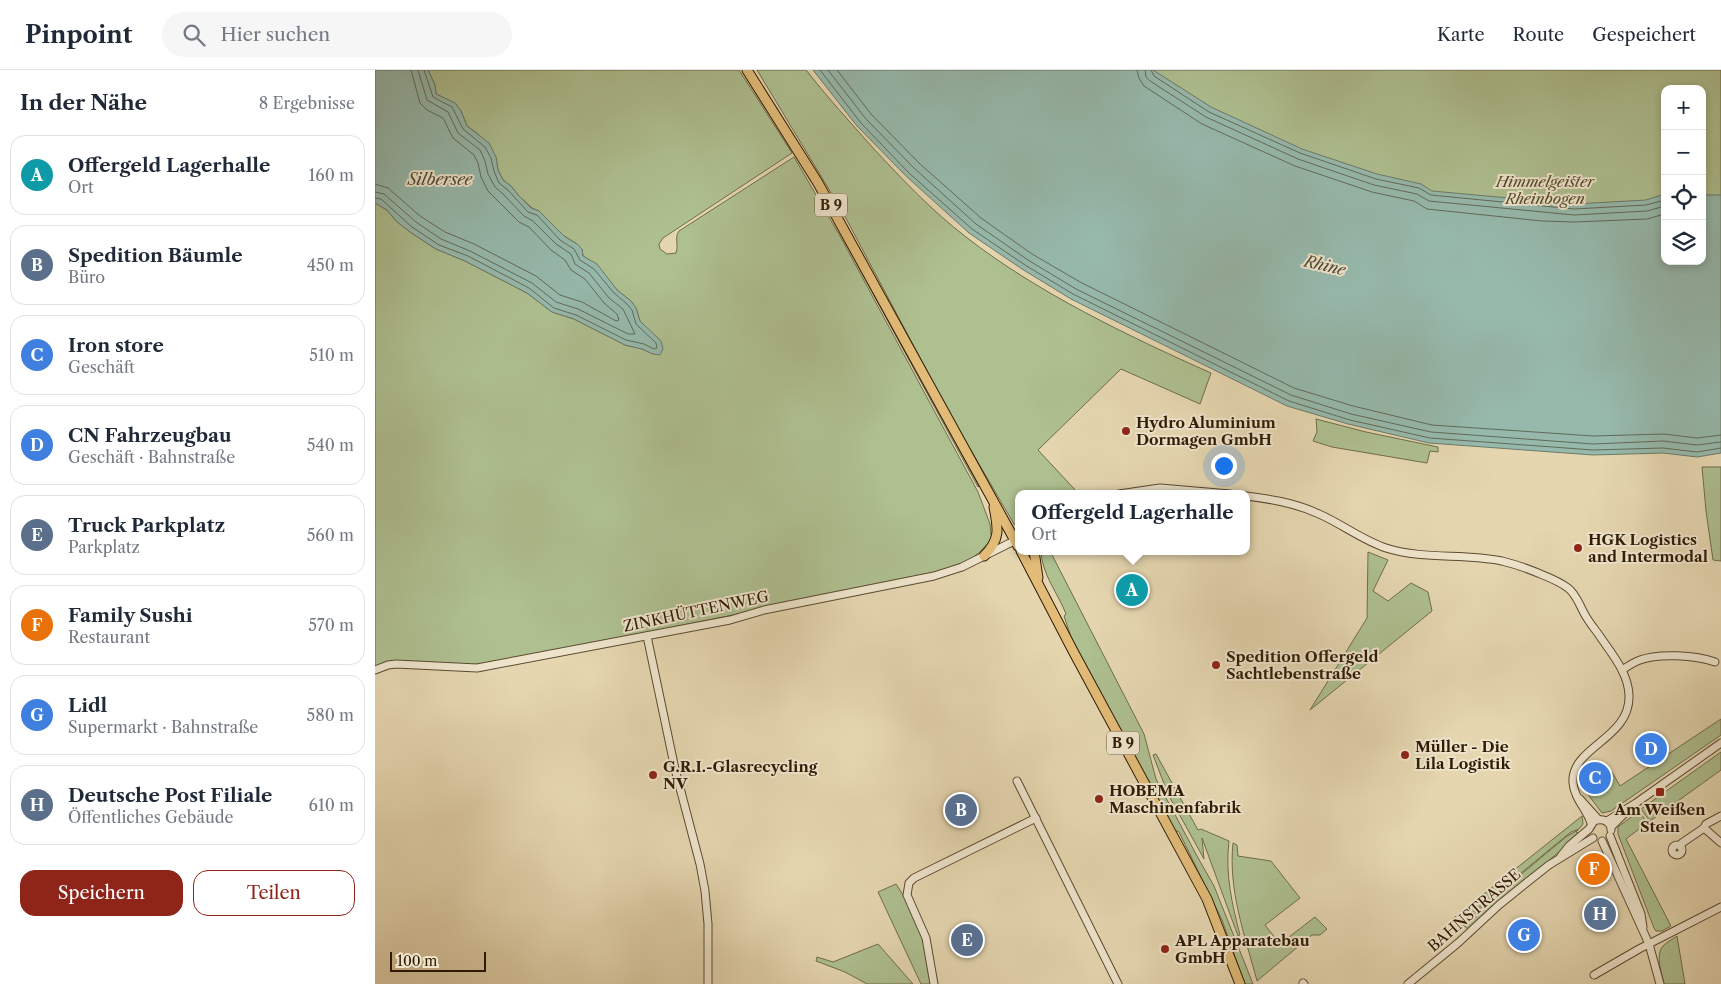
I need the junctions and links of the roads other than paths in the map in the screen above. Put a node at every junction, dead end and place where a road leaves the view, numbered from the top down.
1 (747, 70) edge
2 (1146, 490) edge
3 (1183, 490) edge
4 (1250, 496) edge
5 (993, 499) junction
6 (1015, 538) edge
7 (1015, 543) edge
8 (1023, 555) edge
9 (1035, 555) edge
10 (984, 556) junction
11 (1040, 588) junction
12 (647, 636) junction
13 (1715, 662) dead end
14 (375, 670) edge
15 (1622, 670) junction
16 (1721, 743) edge
17 (1017, 781) dead end
18 (1721, 816) edge
19 (1036, 818) junction
20 (1593, 824) junction
21 (1609, 824) junction
22 (1704, 828) junction
23 (1610, 836) junction
24 (1593, 838) junction
25 (1602, 841) junction
26 (1721, 843) edge
27 (1680, 846) dead end
28 (1559, 859) junction
29 (1721, 907) edge
30 (1644, 933) junction
31 (1649, 944) junction
32 (1594, 976) dead end
33 (708, 984) edge
34 (934, 984) edge
35 (1118, 984) edge
36 (1240, 984) edge
37 (1408, 984) edge
38 (1659, 984) edge

1 - 5 main road, B 9
2 - 3 street
4 - 15 street
5 - 6 main road, B 9
5 - 10 main road
7 - 10 street, ZINKHÜTTENWEG
8 - 11 main road, B 9
9 - 11 main road
10 - 12 street, ZINKHÜTTENWEG
11 - 36 main road, B 9
12 - 14 street, ZINKHÜTTENWEG
12 - 33 street
13 - 15 street
15 - 20 street
16 - 21 street
17 - 19 street
18 - 22 street
19 - 34 street
19 - 35 street
20 - 21 street
20 - 24 street
20 - 28 street, BAHNSTRASSE
21 - 23 street
22 - 26 street
22 - 27 street
23 - 25 street
23 - 30 street
24 - 25 street
24 - 28 street, BAHNSTRASSE
25 - 30 street
28 - 37 street, BAHNSTRASSE
29 - 31 street
30 - 31 street
31 - 32 street
31 - 38 street

